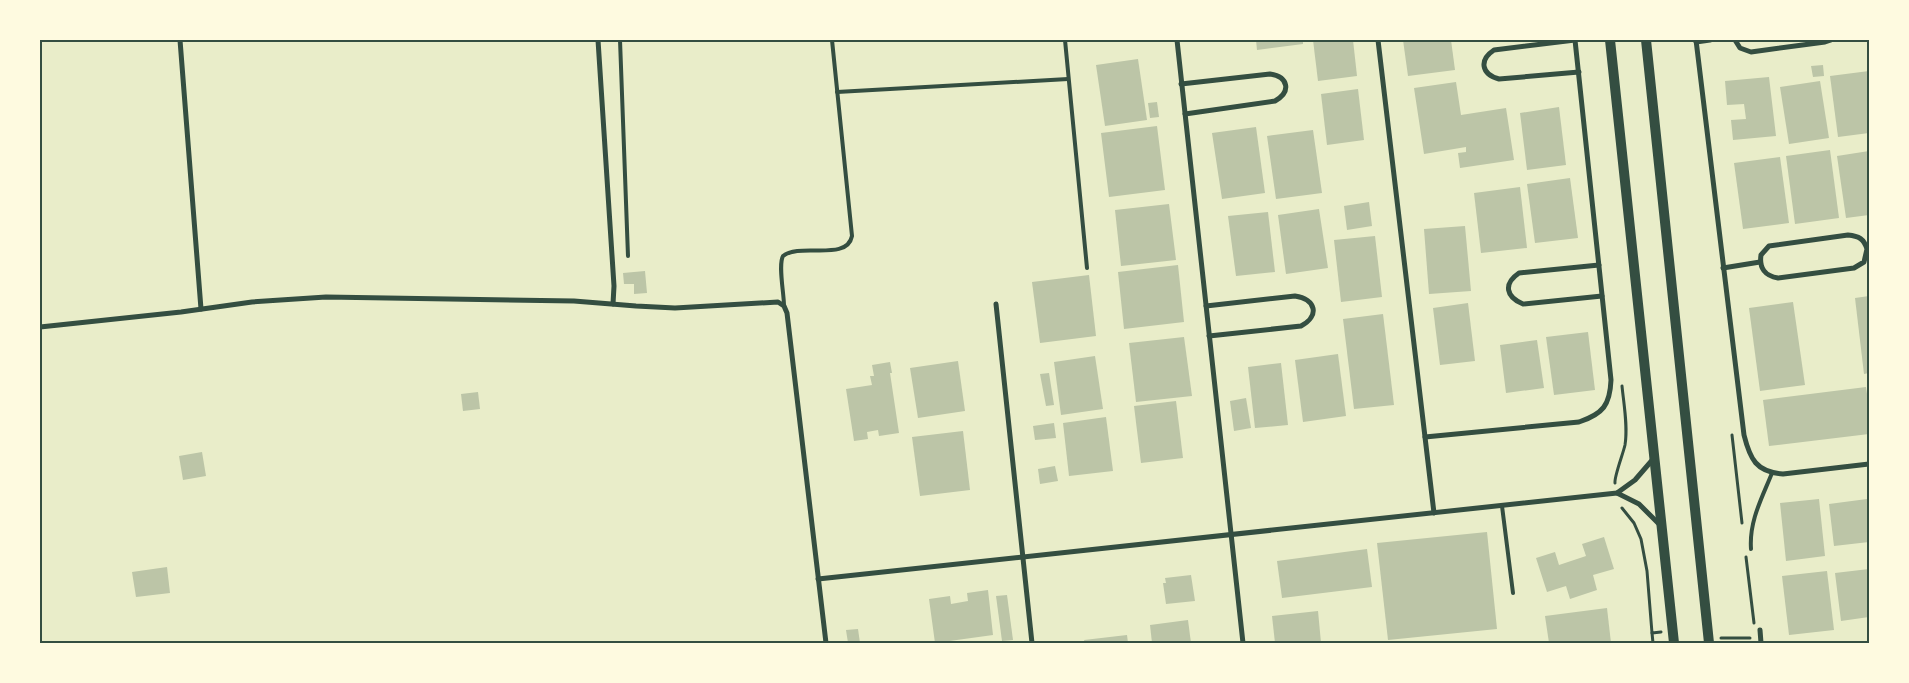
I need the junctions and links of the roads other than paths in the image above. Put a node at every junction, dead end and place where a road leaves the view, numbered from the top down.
1 (180, 40) edge
2 (598, 40) edge
3 (620, 40) edge
4 (832, 40) edge
5 (1064, 40) edge
6 (1177, 40) edge
7 (1378, 40) edge
8 (1575, 40) edge
9 (1610, 40) edge
10 (1646, 40) edge
11 (1710, 40) edge
12 (1735, 40) edge
13 (1831, 40) edge
14 (1696, 41) edge
15 (1579, 72) junction
16 (1068, 79) junction
17 (1181, 84) junction
18 (837, 92) junction
19 (1185, 114) junction
20 (628, 256) dead end
21 (1760, 262) junction
22 (1599, 265) junction
23 (1087, 268) dead end
24 (1723, 268) junction
25 (1602, 296) junction
26 (613, 304) junction
27 (996, 304) dead end
28 (784, 306) junction
29 (1206, 306) junction
30 (201, 309) junction
31 (40, 327) edge
32 (1209, 336) junction
33 (1425, 437) junction
34 (1654, 457) junction
35 (1869, 464) edge
36 (1772, 473) junction
37 (1617, 493) junction
38 (1502, 506) junction
39 (1434, 513) junction
40 (1662, 526) junction
41 (1231, 535) junction
42 (1752, 548) dead end
43 (1023, 557) junction
44 (818, 579) junction
45 (1513, 593) dead end
46 (1760, 630) dead end
47 (1709, 641) edge
48 (1761, 641) edge
49 (826, 643) edge
50 (1032, 643) edge
51 (1242, 643) edge
52 (1674, 643) edge

1 - 30 street
2 - 26 street
3 - 20 lane
4 - 18 lane
5 - 16 lane
6 - 17 street
7 - 33 street
8 - 15 street
8 - 15 street
9 - 34 main road
10 - 47 main road
11 - 14 street
12 - 13 street
14 - 24 street
15 - 22 street
16 - 18 lane
16 - 23 lane
17 - 19 street
17 - 19 street
18 - 28 lane
19 - 29 street
21 - 21 street
21 - 24 street
22 - 25 street
22 - 25 street
24 - 36 street
25 - 33 street
26 - 28 street
26 - 30 street
27 - 43 street
28 - 44 street
29 - 32 street
29 - 32 street
30 - 31 street
32 - 41 street
33 - 39 street
34 - 37 street
34 - 40 main road
35 - 36 street
36 - 42 lane
37 - 38 street
37 - 40 street
38 - 39 street
38 - 45 lane
39 - 41 street
40 - 52 main road
41 - 43 street
41 - 51 street
43 - 44 street
43 - 50 street
44 - 49 street
46 - 48 street

